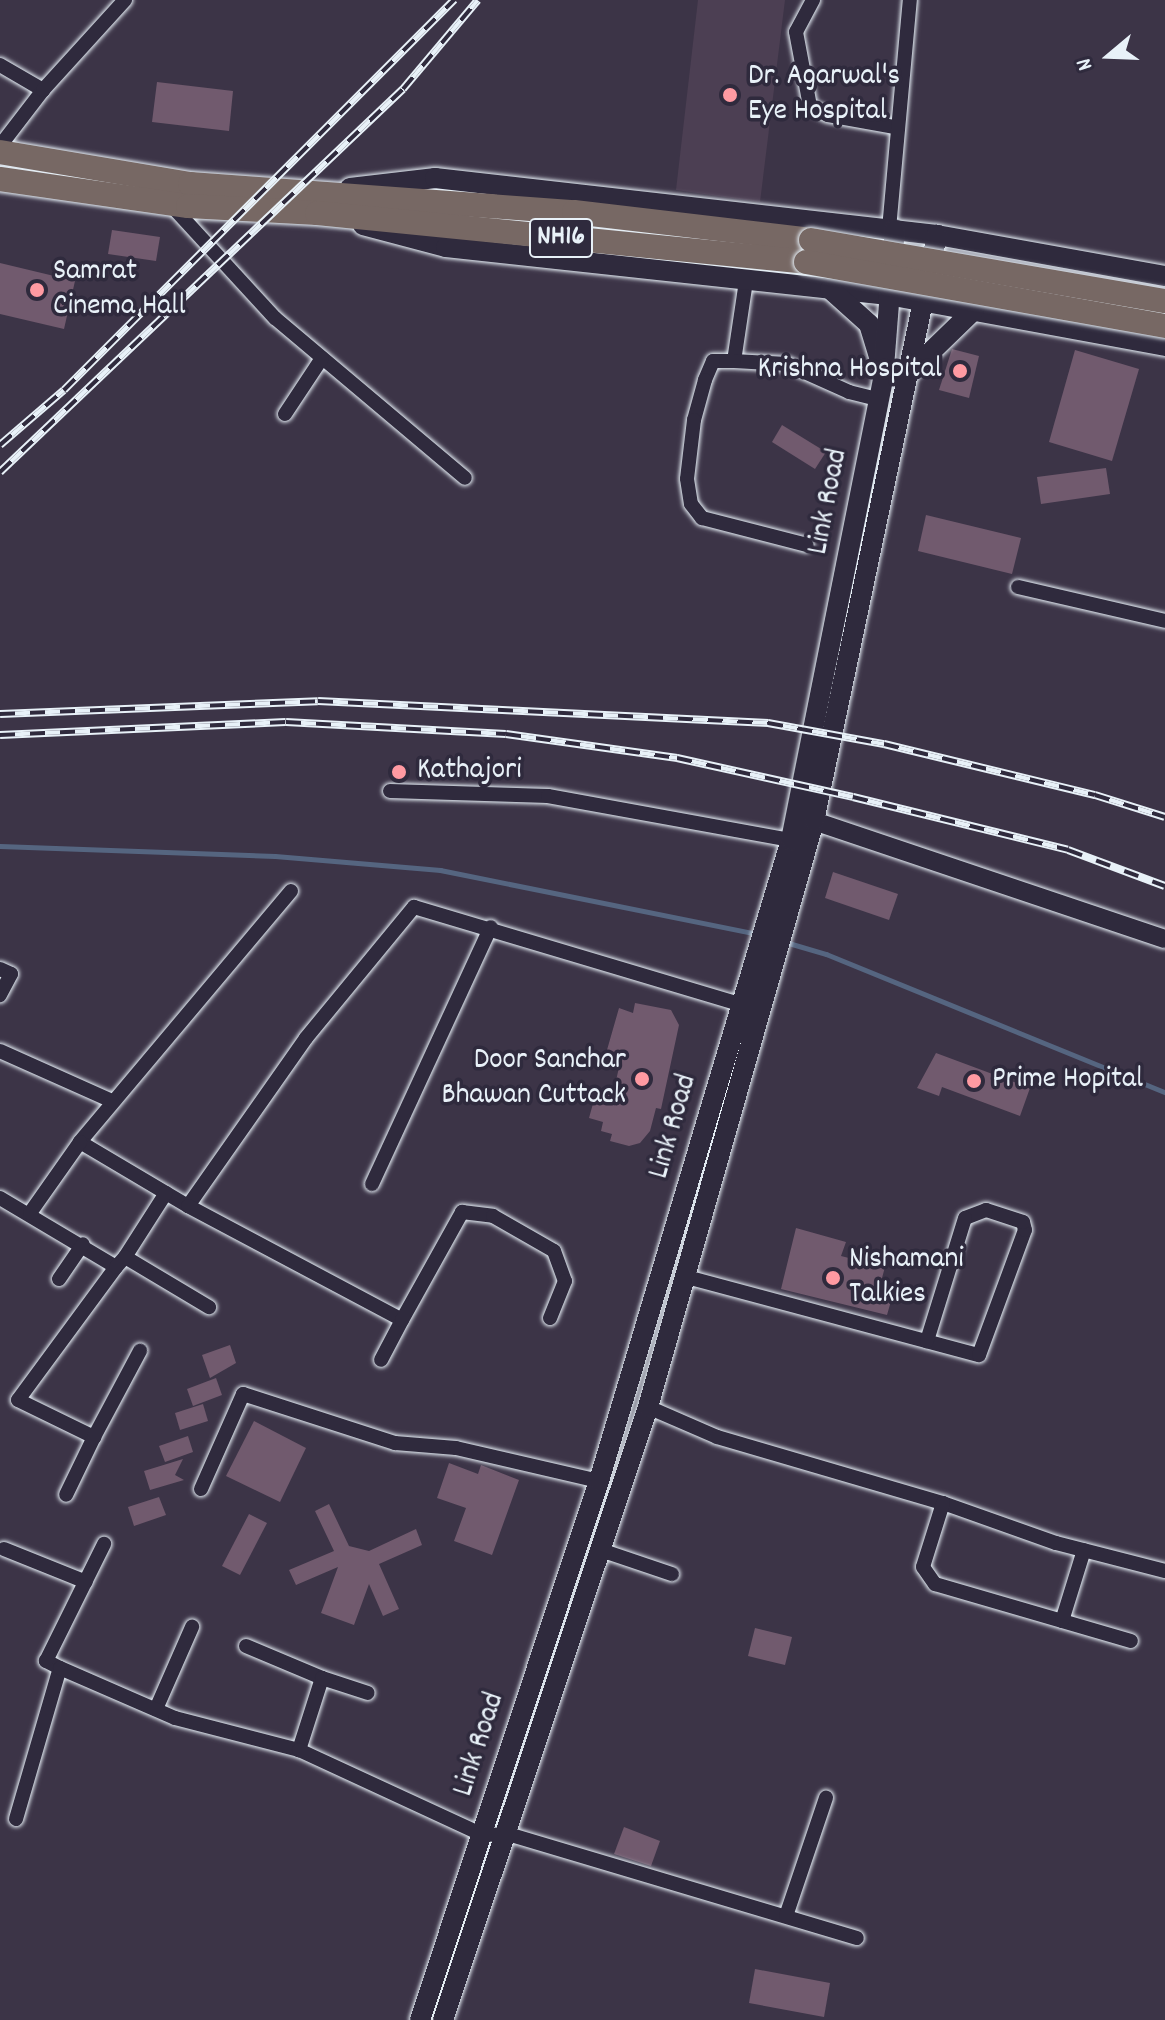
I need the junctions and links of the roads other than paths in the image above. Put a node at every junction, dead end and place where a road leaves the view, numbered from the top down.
1 (125, 0) edge
2 (813, 0) edge
3 (910, 0) edge
4 (0, 65) edge
5 (43, 90) junction
6 (895, 127) junction
7 (0, 146) edge
8 (0, 152) edge
9 (0, 179) edge
10 (321, 202) junction
11 (170, 203) junction
12 (892, 229) junction
13 (937, 235) junction
14 (808, 251) junction
15 (1165, 276) edge
16 (746, 281) junction
17 (830, 289) junction
18 (888, 295) junction
19 (1165, 301) edge
20 (924, 302) junction
21 (974, 310) junction
22 (1165, 326) edge
23 (1165, 346) edge
24 (322, 358) junction
25 (734, 361) junction
26 (910, 372) junction
27 (881, 390) junction
28 (285, 414) dead end
29 (465, 478) dead end
30 (807, 545) dead end
31 (1018, 587) dead end
32 (1165, 621) edge
33 (390, 791) dead end
34 (814, 821) junction
35 (791, 840) junction
36 (291, 891) dead end
37 (776, 923) junction
38 (491, 927) junction
39 (1165, 939) edge
40 (0, 969) edge
41 (762, 970) junction
42 (0, 995) edge
43 (742, 1005) junction
44 (0, 1051) edge
45 (112, 1101) junction
46 (80, 1142) junction
47 (372, 1184) dead end
48 (166, 1193) junction
49 (0, 1198) edge
50 (188, 1206) junction
51 (30, 1213) junction
52 (83, 1244) junction
53 (120, 1262) junction
54 (687, 1277) junction
55 (59, 1279) dead end
56 (209, 1307) dead end
57 (550, 1318) dead end
58 (402, 1320) junction
59 (927, 1341) junction
60 (140, 1351) dead end
61 (381, 1360) dead end
62 (648, 1407) junction
63 (94, 1437) junction
64 (599, 1481) junction
65 (201, 1489) dead end
66 (66, 1495) dead end
67 (943, 1503) junction
68 (104, 1544) dead end
69 (4, 1549) dead end
70 (601, 1550) junction
71 (1084, 1550) junction
72 (1165, 1571) edge
73 (672, 1574) dead end
74 (86, 1582) junction
75 (1062, 1621) junction
76 (192, 1627) dead end
77 (1131, 1641) dead end
78 (246, 1646) dead end
79 (60, 1668) junction
80 (322, 1678) junction
81 (368, 1693) dead end
82 (156, 1709) junction
83 (299, 1750) junction
84 (826, 1798) dead end
85 (16, 1819) dead end
86 (508, 1834) junction
87 (483, 1835) junction
88 (786, 1916) junction
89 (857, 1938) dead end
90 (420, 2020) edge
91 (443, 2020) edge

1 - 5 street
2 - 6 street
3 - 6 street
4 - 5 street
5 - 7 street
6 - 12 street
8 - 10 highway, NH16
9 - 11 highway, NH16
10 - 11 highway, NH16
10 - 12 main road
10 - 14 highway, NH16
10 - 16 main road
11 - 24 street
12 - 13 main road
12 - 18 main road, Link Road
13 - 15 main road
13 - 20 main road, Link Road
14 - 19 highway, NH16, bridge
14 - 22 highway, NH16, bridge
16 - 17 main road
16 - 25 street
17 - 18 main road
17 - 27 main road
18 - 20 main road
18 - 27 main road, Link Road
20 - 21 main road
20 - 26 main road, Link Road
21 - 23 main road
21 - 26 main road
24 - 28 street
24 - 29 street
25 - 27 street
25 - 30 street
26 - 34 main road, Link Road
27 - 35 main road, Link Road
31 - 32 street
33 - 35 street
34 - 37 main road, Link Road
34 - 39 street
35 - 37 main road, Link Road
36 - 45 street
37 - 41 main road, Link Road
38 - 43 street
38 - 47 street
38 - 50 street
40 - 42 street
41 - 43 main road, Link Road
41 - 54 main road, Link Road
43 - 64 main road, Link Road
44 - 45 street
45 - 46 street
46 - 48 street
46 - 51 street
48 - 50 street
48 - 53 street
49 - 51 street
50 - 58 street
51 - 52 street
52 - 53 street
52 - 55 street
53 - 56 street
53 - 63 street
54 - 59 street
54 - 62 main road, Link Road
57 - 58 street
58 - 61 street
59 - 59 street
60 - 63 street
62 - 67 street
62 - 70 main road, Link Road
63 - 66 street
64 - 65 street
64 - 87 main road, Link Road
67 - 71 street
67 - 75 street
68 - 74 street
69 - 74 street
70 - 73 street
70 - 86 main road, Link Road
71 - 72 street
71 - 75 street
74 - 79 street
75 - 77 street
76 - 82 street
78 - 80 street
79 - 82 street
79 - 85 street
80 - 81 street
80 - 83 street
82 - 83 street
83 - 87 street
84 - 88 street
86 - 87 street
86 - 88 street
86 - 91 main road, Link Road
87 - 90 main road, Link Road
88 - 89 street

